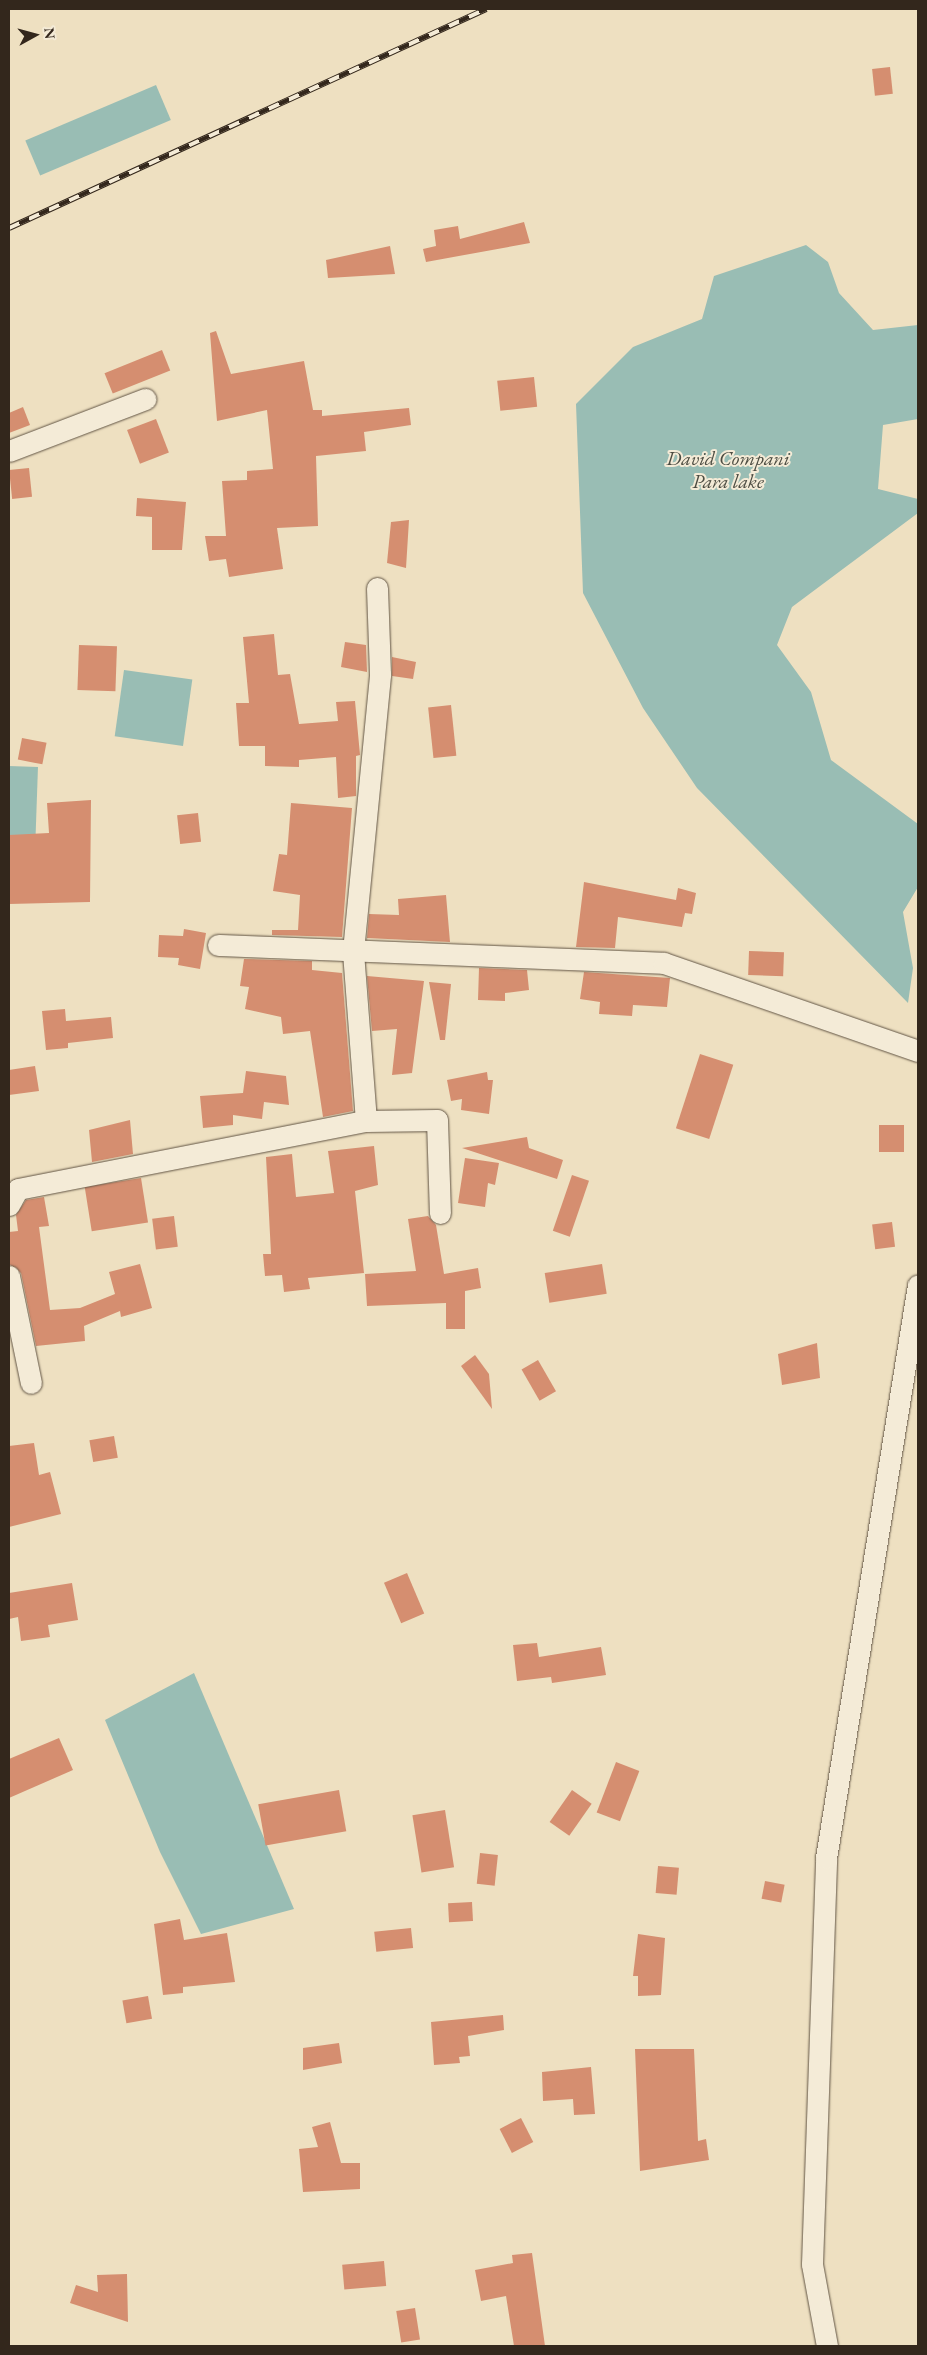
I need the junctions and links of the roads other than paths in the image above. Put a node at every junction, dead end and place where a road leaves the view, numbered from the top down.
1 (145, 399) dead end
2 (9, 451) edge
3 (377, 588) dead end
4 (218, 944) dead end
5 (353, 951) junction
6 (918, 1051) edge
7 (366, 1120) junction
8 (9, 1205) edge
9 (440, 1213) dead end
10 (9, 1276) edge
11 (918, 1285) edge
12 (31, 1383) dead end
13 (827, 2346) edge

1 - 2 street
3 - 5 street
4 - 5 street
5 - 6 street
5 - 7 street
7 - 8 street
7 - 9 street
10 - 12 street
11 - 13 street

